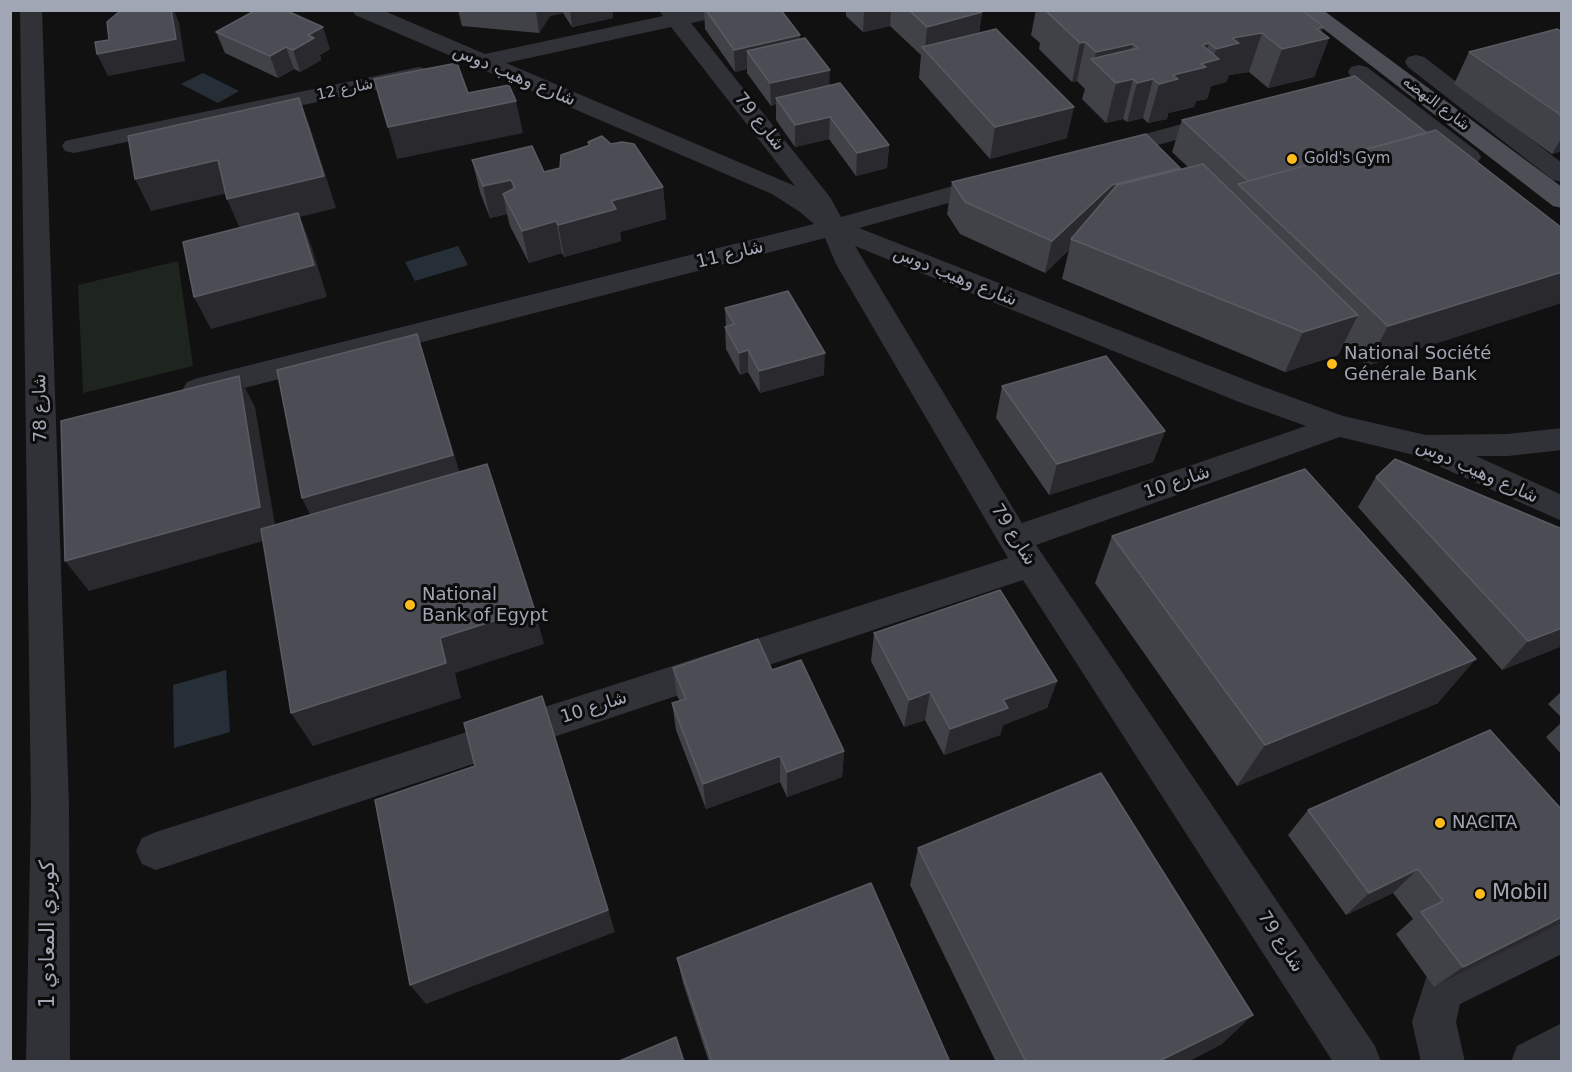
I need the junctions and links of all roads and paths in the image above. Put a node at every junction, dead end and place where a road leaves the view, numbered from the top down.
1 (31, 10) edge
2 (363, 10) edge
3 (721, 10) edge
4 (1309, 10) edge
5 (672, 15) edge
6 (479, 62) junction
7 (1416, 62) dead end
8 (1359, 72) dead end
9 (1245, 114) edge
10 (74, 146) dead end
11 (1084, 158) edge
12 (1562, 175) edge
13 (1015, 177) edge
14 (1562, 200) edge
15 (1525, 201) edge
16 (832, 227) junction
17 (179, 394) edge
18 (1339, 426) junction
19 (1562, 439) edge
20 (1421, 445) junction
21 (1562, 509) edge
22 (1023, 552) junction
23 (50, 806) joint
24 (156, 850) dead end
25 (1562, 932) edge
26 (1562, 1045) edge
27 (48, 1062) edge
28 (1359, 1062) edge
29 (1443, 1062) edge
30 (1533, 1062) edge

1 - 23 street, شارع 78
2 - 6 street, شارع وهيب دوس
3 - 5 street, شارع 12
4 - 14 main road, شارع النهضه
5 - 6 street, شارع 12
5 - 16 street, شارع 79
6 - 10 street, شارع 12
6 - 16 street, شارع وهيب دوس
7 - 12 street
8 - 15 street
9 - 11 street
13 - 16 street, شارع 11
16 - 17 street, شارع 11
16 - 18 street, شارع وهيب دوس
16 - 22 street, شارع 79
18 - 20 street, شارع وهيب دوس
18 - 22 street, شارع 10
19 - 20 street
20 - 21 street, شارع وهيب دوس
22 - 24 street, شارع 10
22 - 28 street, شارع 79
23 - 27 street, كوبري المعادي 1
25 - 29 street
26 - 30 street

